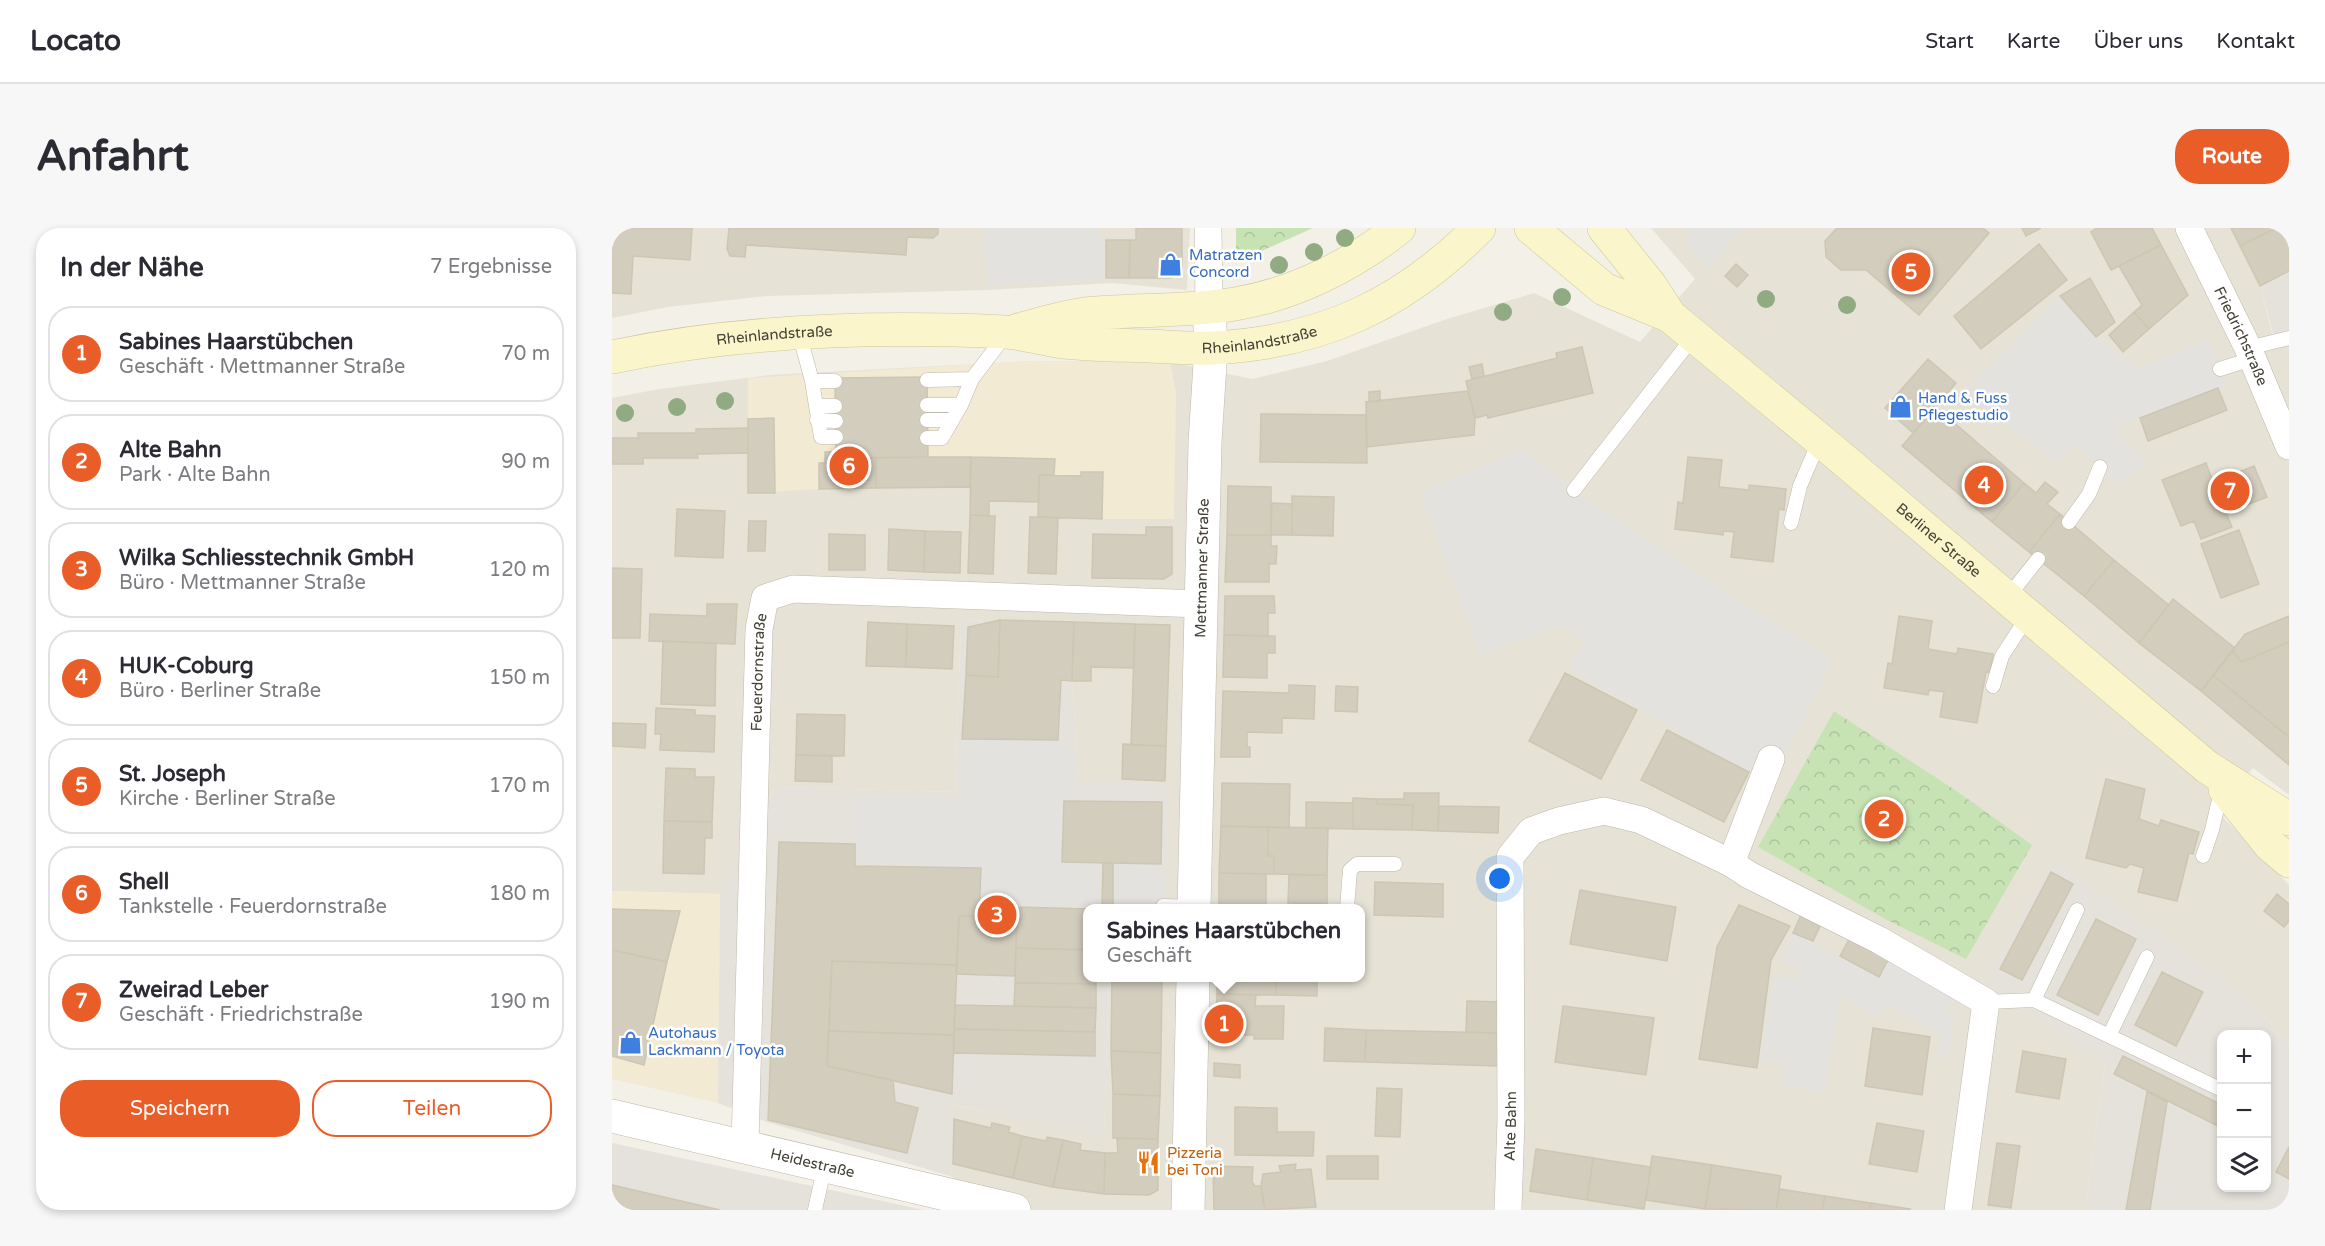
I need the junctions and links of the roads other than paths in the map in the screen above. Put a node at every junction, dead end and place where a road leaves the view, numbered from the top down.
1 (1208, 228) edge
2 (1399, 228) edge
3 (1479, 228) edge
4 (1531, 228) edge
5 (1604, 228) edge
6 (2189, 228) edge
7 (1209, 308) junction
8 (1682, 326) junction
9 (1008, 332) junction
10 (799, 333) junction
11 (2289, 338) edge
12 (1211, 348) junction
13 (2250, 354) junction
14 (612, 357) edge
15 (2220, 369) dead end
16 (972, 379) junction
17 (927, 380) dead end
18 (812, 381) junction
19 (835, 381) dead end
20 (927, 405) dead end
21 (961, 405) junction
22 (816, 406) junction
23 (836, 406) dead end
24 (818, 420) junction
25 (927, 420) dead end
26 (952, 420) junction
27 (836, 421) dead end
28 (836, 437) dead end
29 (927, 438) dead end
30 (1820, 439) junction
31 (2289, 446) edge
32 (2100, 467) dead end
33 (1574, 490) dead end
34 (2069, 522) dead end
35 (1791, 523) dead end
36 (2038, 559) dead end
37 (1200, 604) junction
38 (2017, 607) junction
39 (1993, 686) dead end
40 (1771, 759) dead end
41 (2215, 776) junction
42 (2289, 819) edge
43 (2203, 856) dead end
44 (2289, 861) edge
45 (1731, 863) junction
46 (1395, 864) dead end
47 (1184, 904) edge
48 (1347, 904) edge
49 (2077, 910) dead end
50 (2147, 957) dead end
51 (1193, 982) edge
52 (2034, 1000) junction
53 (1986, 1002) junction
54 (2109, 1036) junction
55 (2217, 1088) edge
56 (612, 1116) edge
57 (745, 1146) junction
58 (825, 1164) junction
59 (815, 1210) edge
60 (1014, 1210) edge
61 (1188, 1210) edge
62 (1508, 1210) edge
63 (1958, 1210) edge

1 - 7 street, Mettmanner Straße
2 - 7 main road, Rheinlandstraße
3 - 12 main road, Rheinlandstraße
4 - 8 main road, Berliner Straße
5 - 8 main road, Berliner Straße
6 - 13 street, Friedrichstraße
7 - 9 main road, Rheinlandstraße
7 - 12 street, Mettmanner Straße
8 - 30 main road, Berliner Straße
8 - 33 lane
9 - 10 main road, Rheinlandstraße
9 - 12 main road, Rheinlandstraße
9 - 16 lane
10 - 14 main road, Rheinlandstraße
10 - 18 lane
11 - 13 lane
12 - 37 street, Mettmanner Straße
13 - 15 lane
13 - 31 street, Friedrichstraße
16 - 17 lane
16 - 21 lane
18 - 19 lane
18 - 22 lane
20 - 21 lane
21 - 26 lane
22 - 23 lane
22 - 24 lane
24 - 27 lane
24 - 28 lane
25 - 26 lane
26 - 29 lane
30 - 35 lane
30 - 38 main road, Berliner Straße
32 - 34 lane
36 - 38 lane
37 - 47 street, Mettmanner Straße
37 - 57 street, Feuerdornstraße
38 - 39 lane
38 - 41 main road, Berliner Straße
40 - 45 street
41 - 42 main road, Berliner Straße
41 - 43 lane
41 - 44 main road, Berliner Straße
45 - 53 street, Alte Bahn
45 - 62 street, Alte Bahn
46 - 48 lane
49 - 52 lane
50 - 54 lane
51 - 61 street
52 - 53 lane
52 - 54 lane
53 - 63 street
54 - 55 lane
56 - 57 street, Heidestraße
57 - 58 street, Heidestraße
58 - 59 lane
58 - 60 street, Heidestraße

